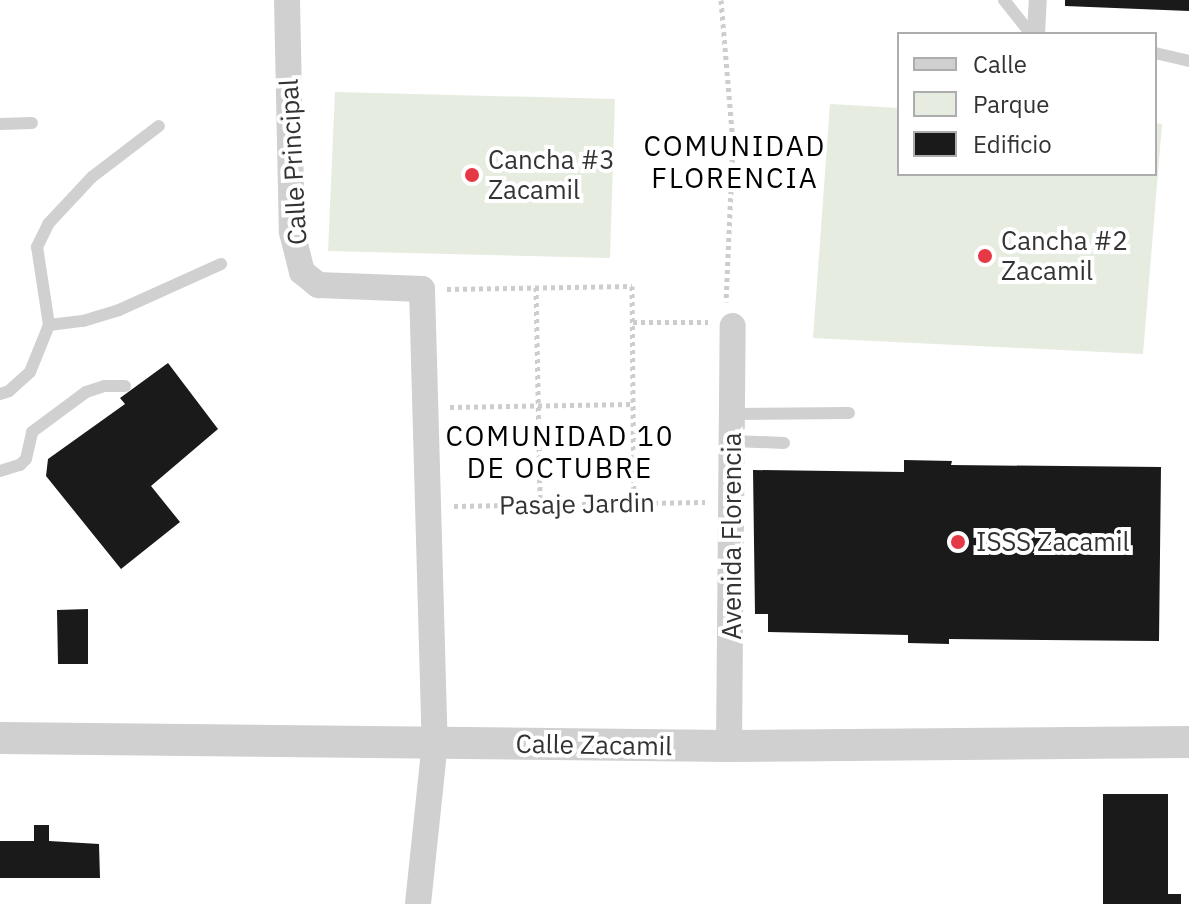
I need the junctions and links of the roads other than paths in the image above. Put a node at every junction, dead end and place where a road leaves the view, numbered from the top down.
1 (287, 0) edge
2 (1004, 0) edge
3 (1038, 0) edge
4 (1031, 32) edge
5 (1033, 32) edge
6 (1157, 53) edge
7 (1189, 61) edge
8 (32, 123) dead end
9 (0, 124) edge
10 (159, 126) dead end
11 (221, 264) dead end
12 (723, 318) road end
13 (49, 325) junction
14 (125, 386) dead end
15 (0, 394) edge
16 (849, 413) dead end
17 (733, 414) junction
18 (733, 441) junction
19 (784, 443) dead end
20 (0, 471) edge
21 (0, 738) edge
22 (435, 742) junction
23 (1189, 742) edge
24 (729, 746) junction
25 (418, 904) edge

1 - 22 street, Calle Principal
2 - 4 lane
3 - 5 street
6 - 7 lane
8 - 9 lane
10 - 13 lane
11 - 13 lane
12 - 17 street, Avenida Florencia
13 - 15 lane
14 - 20 lane
16 - 17 lane
17 - 18 street, Avenida Florencia
18 - 19 lane
18 - 24 street, Avenida Florencia
21 - 22 street, Calle Zacamil
22 - 24 street, Calle Zacamil
22 - 25 street
23 - 24 street, Calle Zacamil

